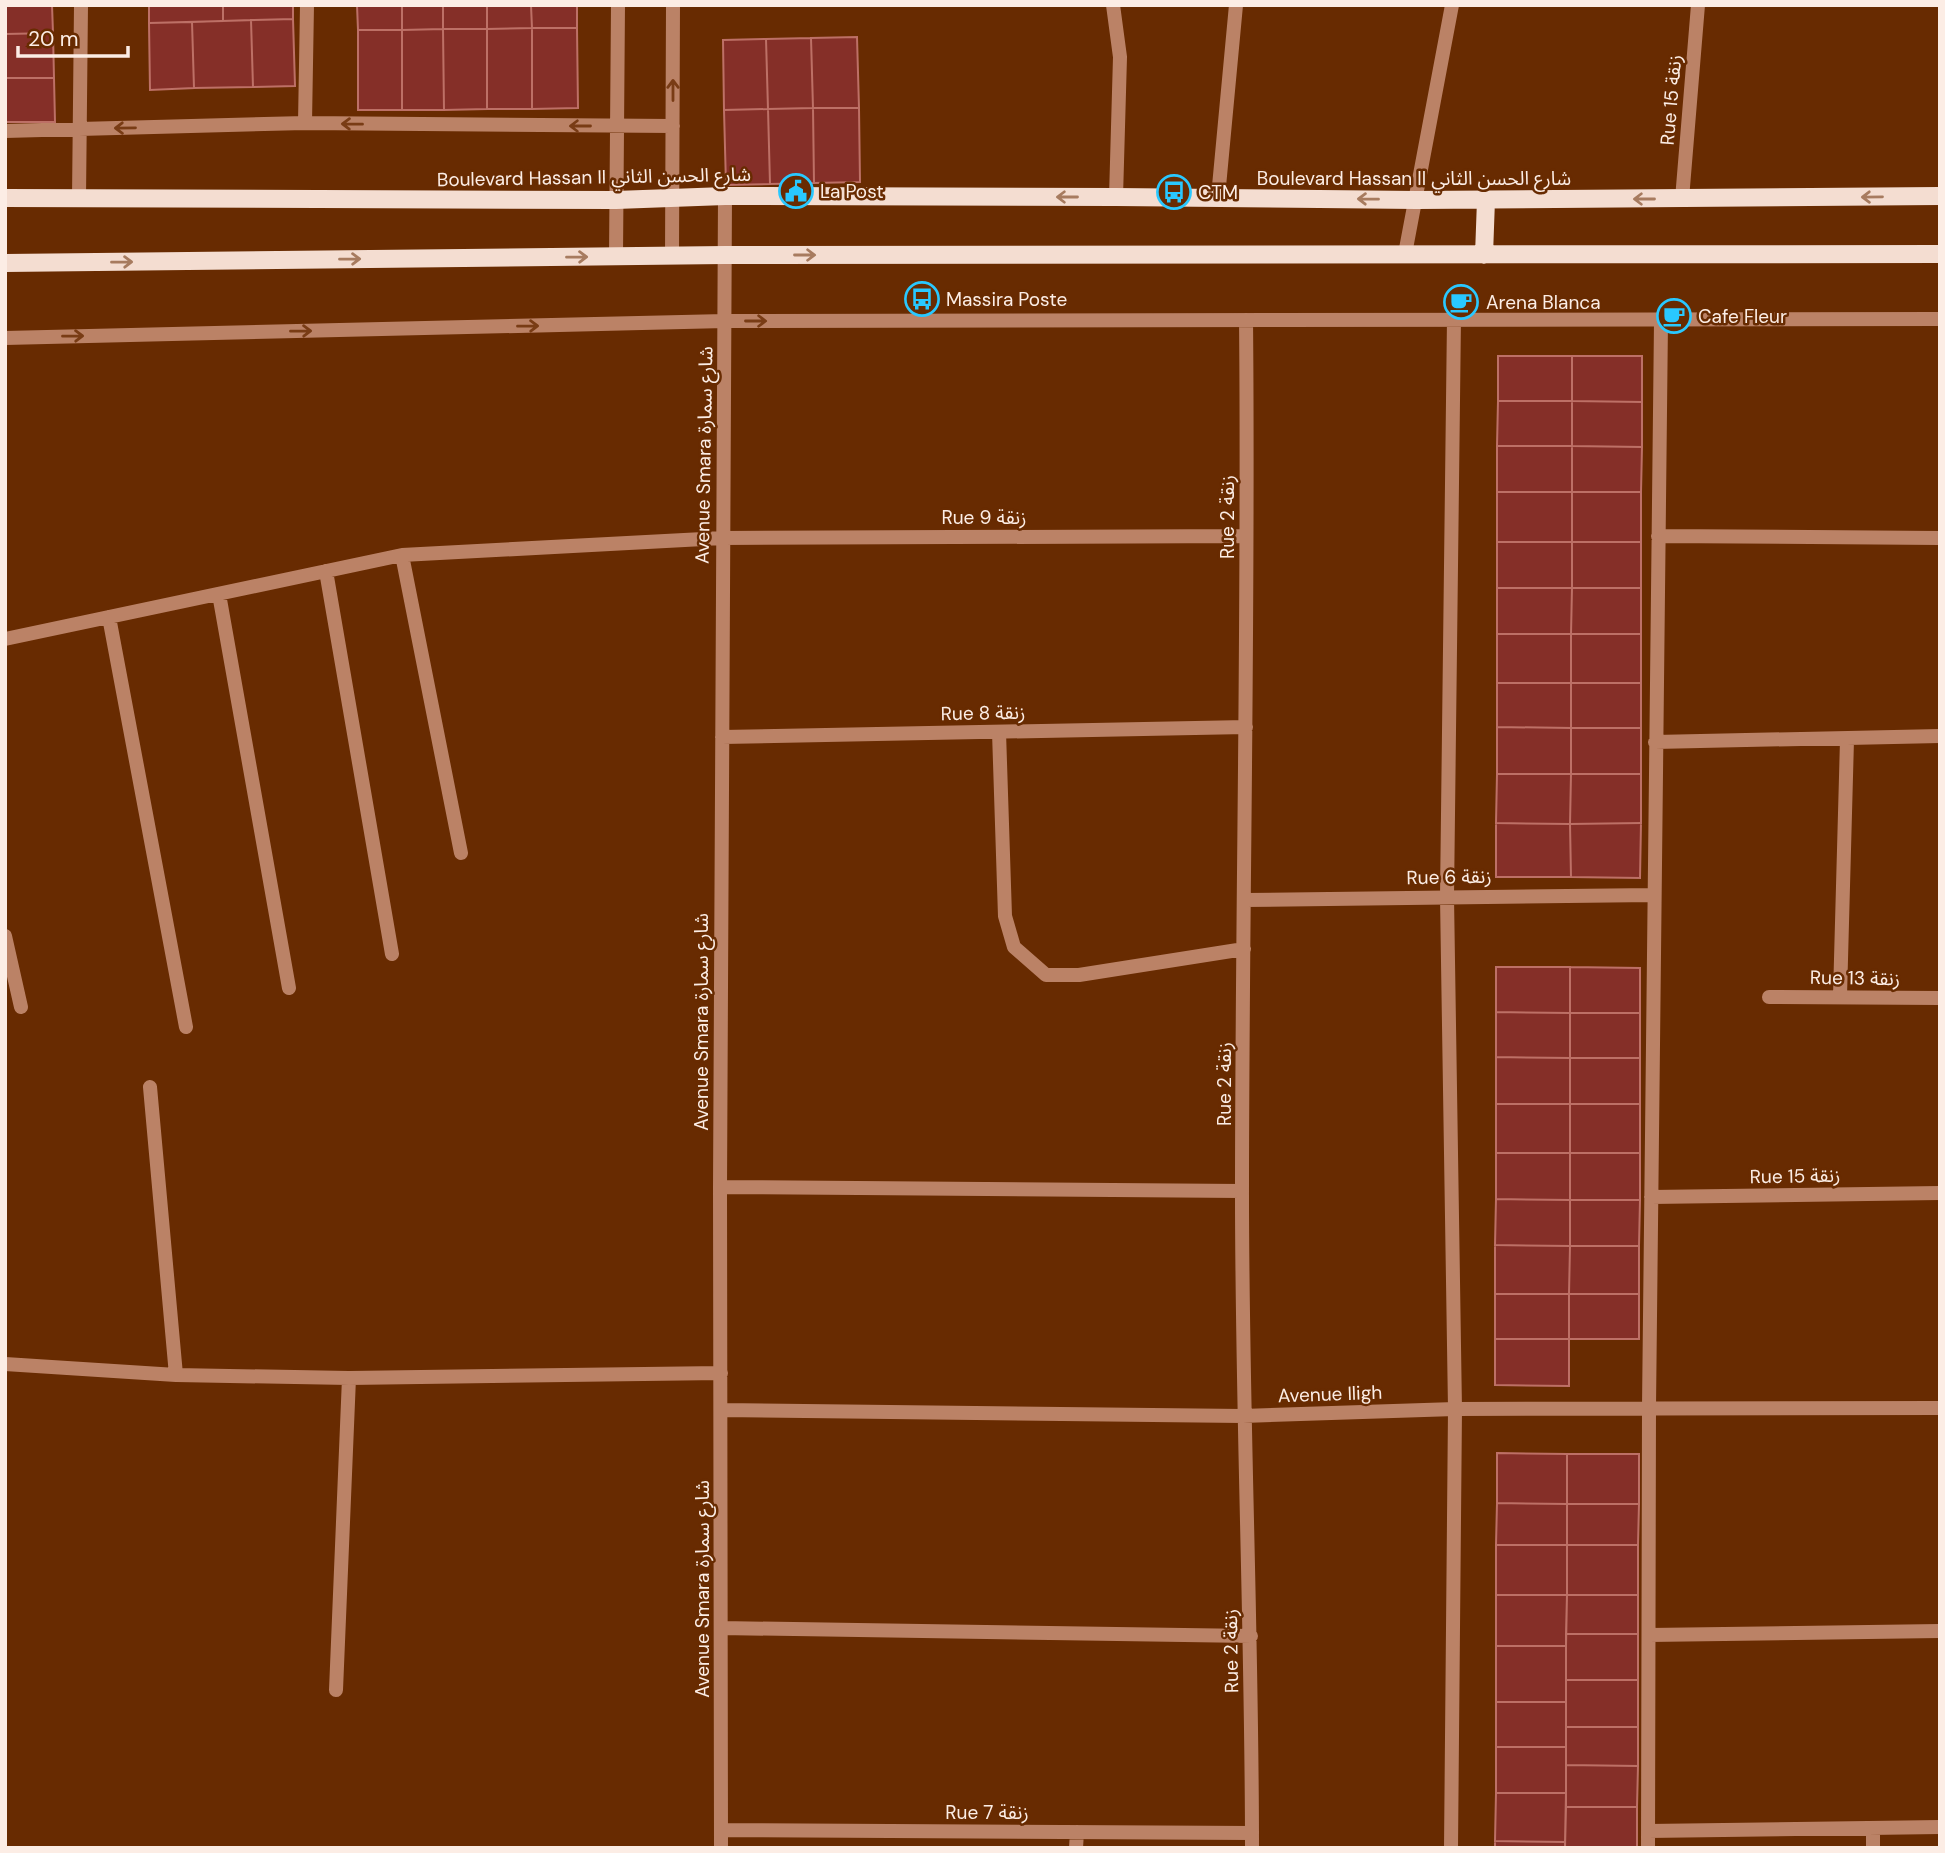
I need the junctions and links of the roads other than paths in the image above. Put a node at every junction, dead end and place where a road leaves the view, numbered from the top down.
1 (81, 5) edge
2 (307, 5) edge
3 (618, 5) edge
4 (673, 5) edge
5 (1113, 5) edge
6 (1236, 5) edge
7 (1452, 5) edge
8 (1698, 5) edge
9 (305, 123) junction
10 (617, 126) junction
11 (673, 126) junction
12 (80, 129) junction
13 (5, 131) edge
14 (1940, 196) edge
15 (725, 197) junction
16 (1116, 197) junction
17 (1218, 197) junction
18 (5, 198) edge
19 (79, 198) junction
20 (672, 198) junction
21 (1682, 199) junction
22 (616, 200) junction
23 (1417, 200) junction
24 (1486, 200) junction
25 (1405, 254) junction
26 (1940, 254) edge
27 (725, 255) junction
28 (1484, 255) junction
29 (616, 256) junction
30 (672, 256) junction
31 (5, 263) edge
32 (1454, 318) junction
33 (1940, 319) edge
34 (1246, 320) junction
35 (724, 321) junction
36 (1661, 321) junction
37 (5, 338) edge
38 (1247, 536) junction
39 (1657, 536) junction
40 (722, 537) junction
41 (1940, 538) edge
42 (402, 555) junction
43 (326, 571) junction
44 (219, 594) junction
45 (109, 617) junction
46 (5, 639) edge
47 (1246, 727) junction
48 (999, 732) junction
49 (1940, 736) edge
50 (722, 737) junction
51 (1847, 740) junction
52 (1655, 742) junction
53 (461, 853) dead end
54 (1653, 895) junction
55 (1447, 897) junction
56 (1245, 900) junction
57 (5, 936) edge
58 (1244, 949) junction
59 (392, 954) dead end
60 (289, 988) dead end
61 (1840, 996) junction
62 (1769, 997) dead end
63 (1940, 998) edge
64 (21, 1007) dead end
65 (186, 1027) dead end
66 (150, 1087) dead end
67 (720, 1187) junction
68 (1242, 1191) junction
69 (1940, 1194) edge
70 (1651, 1197) junction
71 (5, 1364) edge
72 (721, 1373) junction
73 (177, 1375) junction
74 (349, 1378) junction
75 (1648, 1407) junction
76 (1940, 1408) edge
77 (1455, 1409) junction
78 (721, 1410) junction
79 (1243, 1416) junction
80 (721, 1628) junction
81 (1940, 1631) edge
82 (1251, 1636) junction
83 (1649, 1636) junction
84 (337, 1690) dead end
85 (1940, 1827) edge
86 (1872, 1828) junction
87 (721, 1829) junction
88 (966, 1831) junction
89 (1077, 1832) junction
90 (1648, 1832) junction
91 (1252, 1840) edge
92 (721, 1848) edge
93 (967, 1848) edge
94 (1076, 1848) edge
95 (1451, 1848) edge
96 (1648, 1848) edge
97 (1873, 1848) edge

1 - 12 street
2 - 9 street
3 - 10 street
11 -> 4 street
5 - 16 street
6 - 17 street
7 - 23 street
8 - 21 street, Rue 15 زنقة
10 -> 9 street
9 -> 12 street
10 - 11 street
10 - 22 street
11 - 20 street
12 - 13 street
12 - 19 street
14 -> 21 main road, Boulevard Hassan II شارع الحسن الثاني
16 -> 15 main road, Boulevard Hassan II شارع الحسن الثاني
15 - 20 main road, Boulevard Hassan II شارع الحسن الثاني
15 - 27 street, Avenue Smara شارع سمارة
16 - 17 main road, Boulevard Hassan II شارع الحسن الثاني
23 -> 17 main road, Boulevard Hassan II شارع الحسن الثاني
18 - 19 main road, Boulevard Hassan II شارع الحسن الثاني
19 - 22 main road, Boulevard Hassan II شارع الحسن الثاني
20 - 22 main road, Boulevard Hassan II شارع الحسن الثاني
20 - 30 street
21 -> 24 main road, Boulevard Hassan II شارع الحسن الثاني
22 - 29 street
23 - 24 main road, Boulevard Hassan II شارع الحسن الثاني
23 - 25 street
24 - 28 main road
27 -> 25 main road
25 - 28 main road
26 - 28 main road
27 - 30 main road
27 - 35 street, Avenue Smara شارع سمارة
29 - 30 main road
31 -> 29 main road
32 - 34 street
32 - 36 street
32 - 55 street
33 - 36 street
35 -> 34 street
34 - 38 street, Rue 2 زنقة
37 -> 35 street
35 - 40 street, Avenue Smara شارع سمارة
36 - 39 street
38 - 40 street, Rue 9 زنقة
38 - 47 street, Rue 2 زنقة
39 - 41 street
39 - 52 street
40 - 42 street, Rue 9 زنقة
40 - 50 street, Avenue Smara شارع سمارة
42 - 43 street, Rue 9 زنقة
42 - 53 street
43 - 44 street, Rue 9 زنقة
43 - 59 street
44 - 45 street, Rue 9 زنقة
44 - 60 street
45 - 46 street, Rue 9 زنقة
45 - 65 street
47 - 48 street, Rue 8 زنقة
47 - 56 street, Rue 2 زنقة
48 - 50 street, Rue 8 زنقة
48 - 58 street
49 - 51 street
50 - 67 street, Avenue Smara شارع سمارة
51 - 52 street
51 - 61 street
52 - 54 street
54 - 55 street, Rue 6 زنقة
54 - 70 street
55 - 56 street, Rue 6 زنقة
55 - 77 street
56 - 58 street, Rue 2 زنقة
57 - 64 street
58 - 68 street, Rue 2 زنقة
61 - 62 street, Rue 13 زنقة
61 - 63 street, Rue 13 زنقة
66 - 73 street
67 - 68 street
67 - 72 street, Avenue Smara شارع سمارة
68 - 79 street, Rue 2 زنقة
69 - 70 street, Rue 15 زنقة
70 - 75 street
71 - 73 street
72 - 74 street
72 - 78 street, Avenue Smara شارع سمارة
73 - 74 street
74 - 84 street
75 - 76 street, Avenue Iligh
75 - 77 street, Avenue Iligh
75 - 83 street
77 - 79 street, Avenue Iligh
77 - 95 street
78 - 79 street, Avenue Iligh
78 - 80 street, Avenue Smara شارع سمارة
79 - 82 street, Rue 2 زنقة
80 - 82 street
80 - 87 street, Avenue Smara شارع سمارة
81 - 83 street
82 - 91 street, Rue 2 زنقة
83 - 90 street
85 - 86 street
86 - 90 street
86 - 97 street
87 - 88 street, Rue 7 زنقة
87 - 92 street, Avenue Smara شارع سمارة
88 - 89 street, Rue 7 زنقة
88 - 93 street
89 - 91 street, Rue 7 زنقة
89 - 94 street
90 - 96 street

